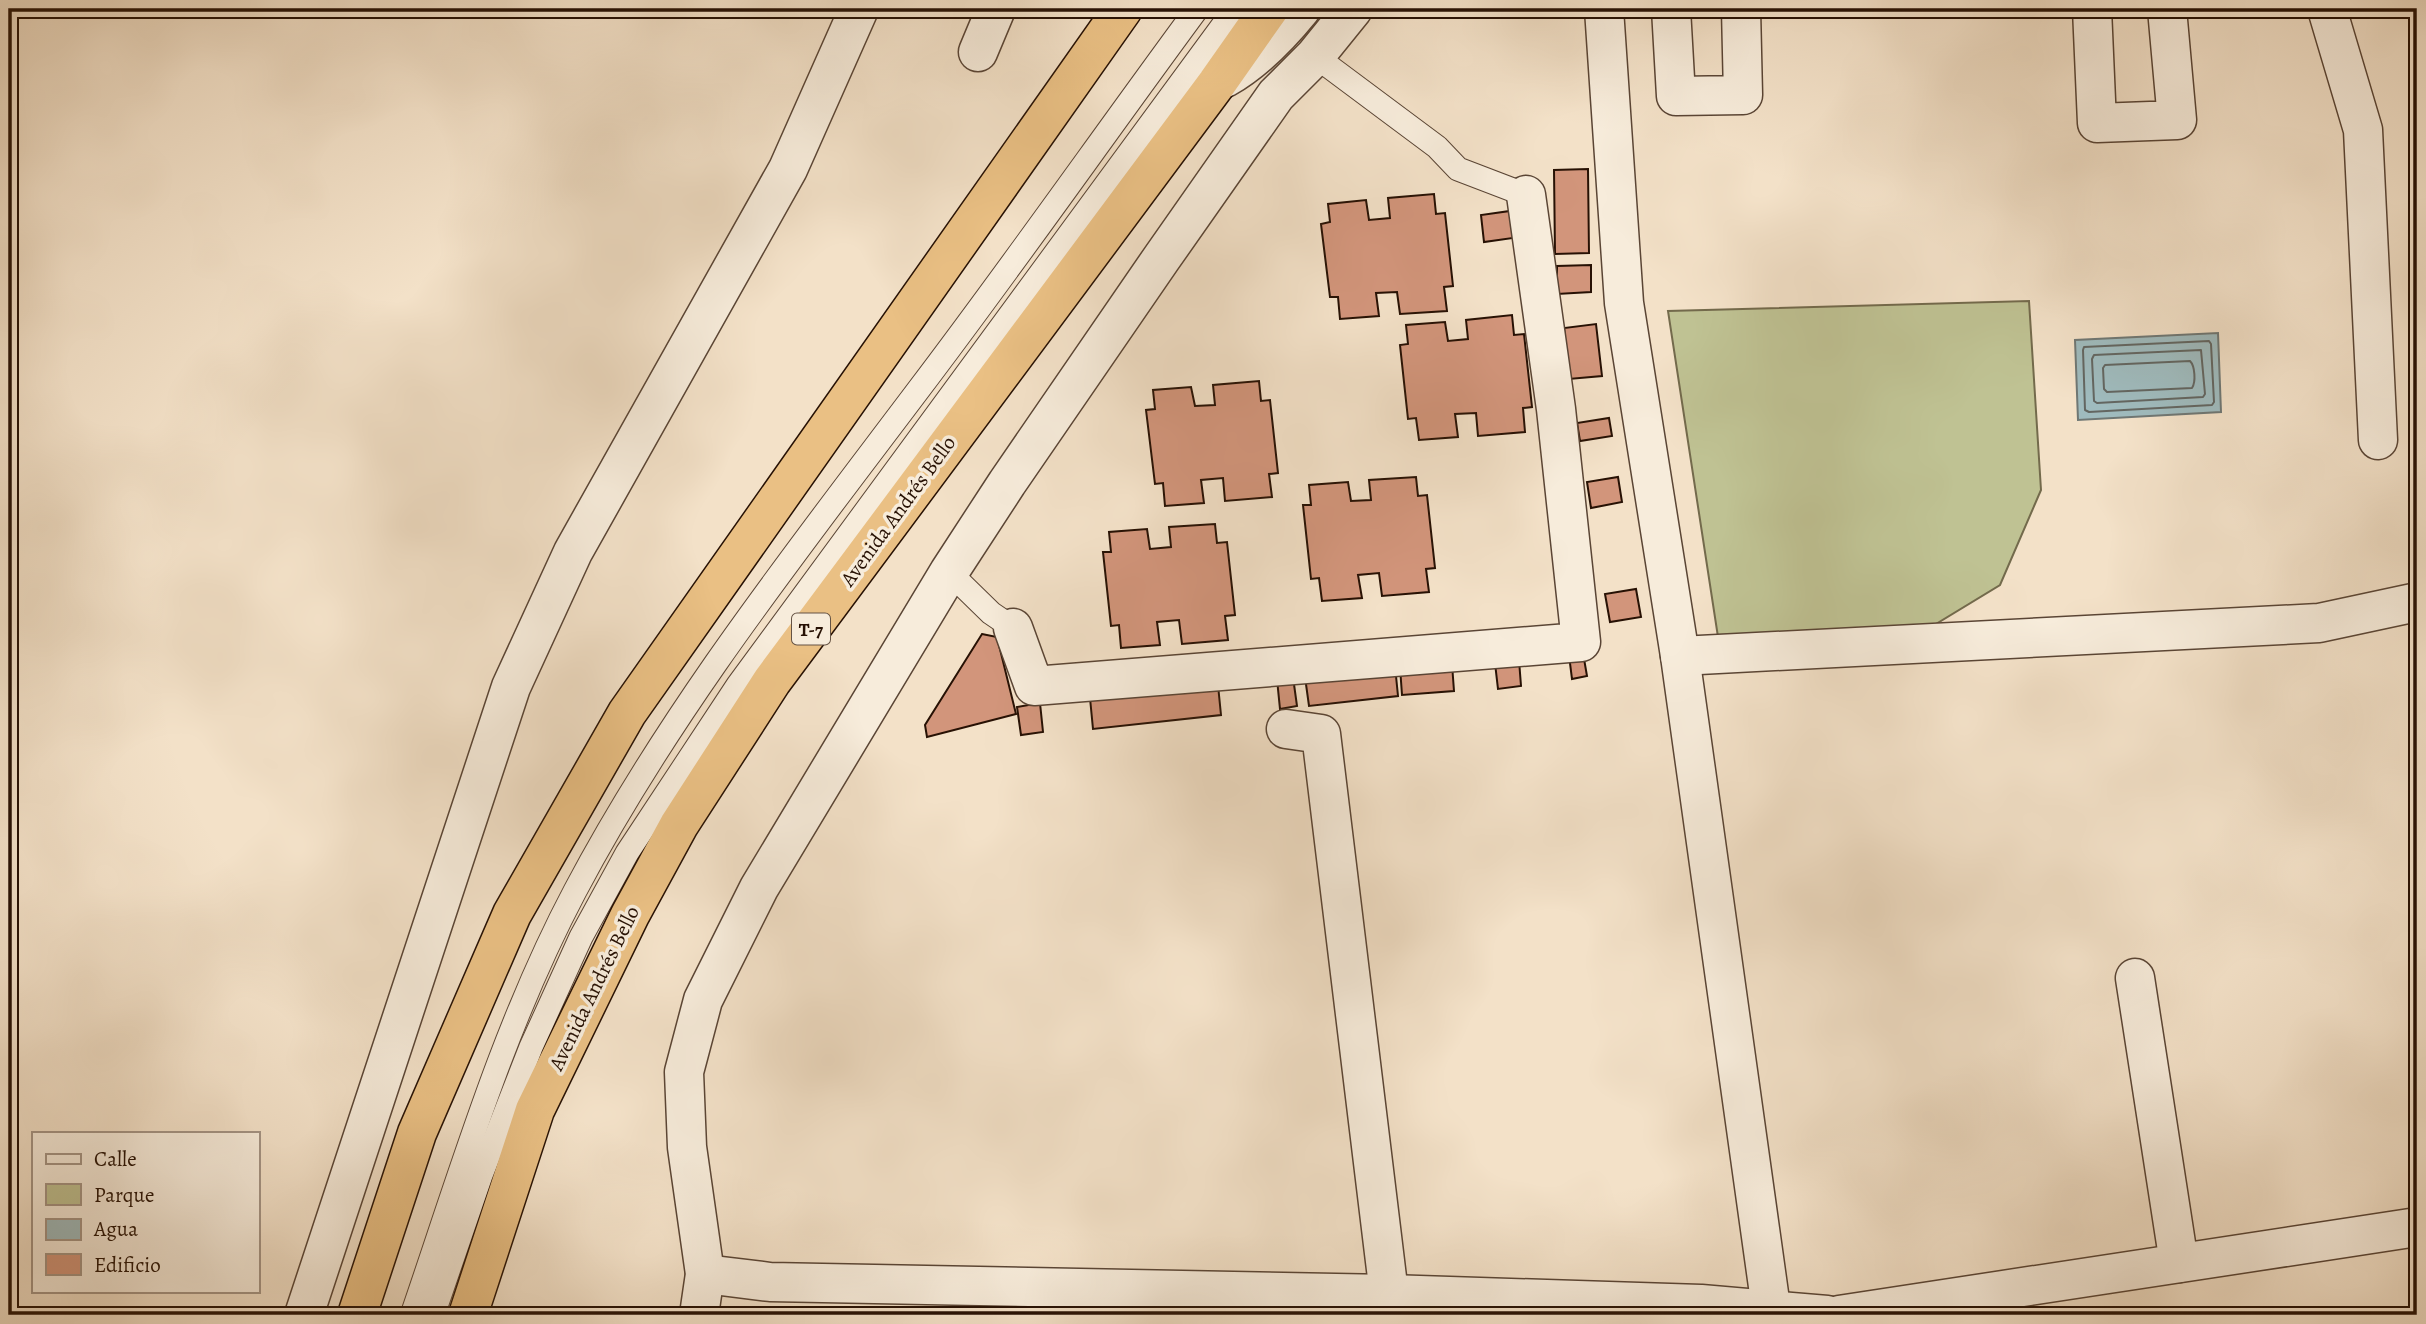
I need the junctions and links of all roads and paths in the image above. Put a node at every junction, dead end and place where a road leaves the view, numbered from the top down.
1 (859, 9) edge
2 (996, 9) edge
3 (1123, 9) edge
4 (1197, 9) edge
5 (1235, 9) edge
6 (1269, 9) edge
7 (1301, 9) edge
8 (1353, 9) edge
9 (1604, 9) edge
10 (1671, 9) edge
11 (1741, 9) edge
12 (2092, 9) edge
13 (2167, 9) edge
14 (2327, 9) edge
15 (978, 52) dead end
16 (1315, 56) junction
17 (1217, 83) junction
18 (1526, 195) joint
19 (2378, 440) dead end
20 (949, 572) junction
21 (2417, 602) edge
22 (1013, 628) joint
23 (1680, 656) junction
24 (1286, 729) dead end
25 (2135, 978) dead end
26 (2417, 1227) edge
27 (2179, 1263) junction
28 (705, 1274) junction
29 (1389, 1294) junction
30 (987, 1301) edge
31 (1772, 1312) edge
32 (304, 1315) edge
33 (358, 1315) edge
34 (412, 1315) edge
35 (433, 1315) edge
36 (468, 1315) edge
37 (699, 1315) edge
38 (1828, 1315) edge
39 (1839, 1315) edge

1 - 32 street
2 - 15 street
3 - 33 highway
4 - 34 lane
5 - 35 lane
6 - 17 highway, Avenida Andrés Bello / T-7
7 - 17 street
8 - 16 street
9 - 23 street
10 - 11 street
12 - 13 street
14 - 19 street
16 - 18 lane
16 - 20 street
17 - 36 highway, Avenida Andrés Bello / T-7
18 - 22 street
20 - 22 lane
20 - 28 street
21 - 23 street
23 - 31 street
24 - 29 street
25 - 27 street
26 - 27 street
27 - 39 street
28 - 30 street
28 - 37 street
29 - 30 street
29 - 31 street
31 - 38 street

